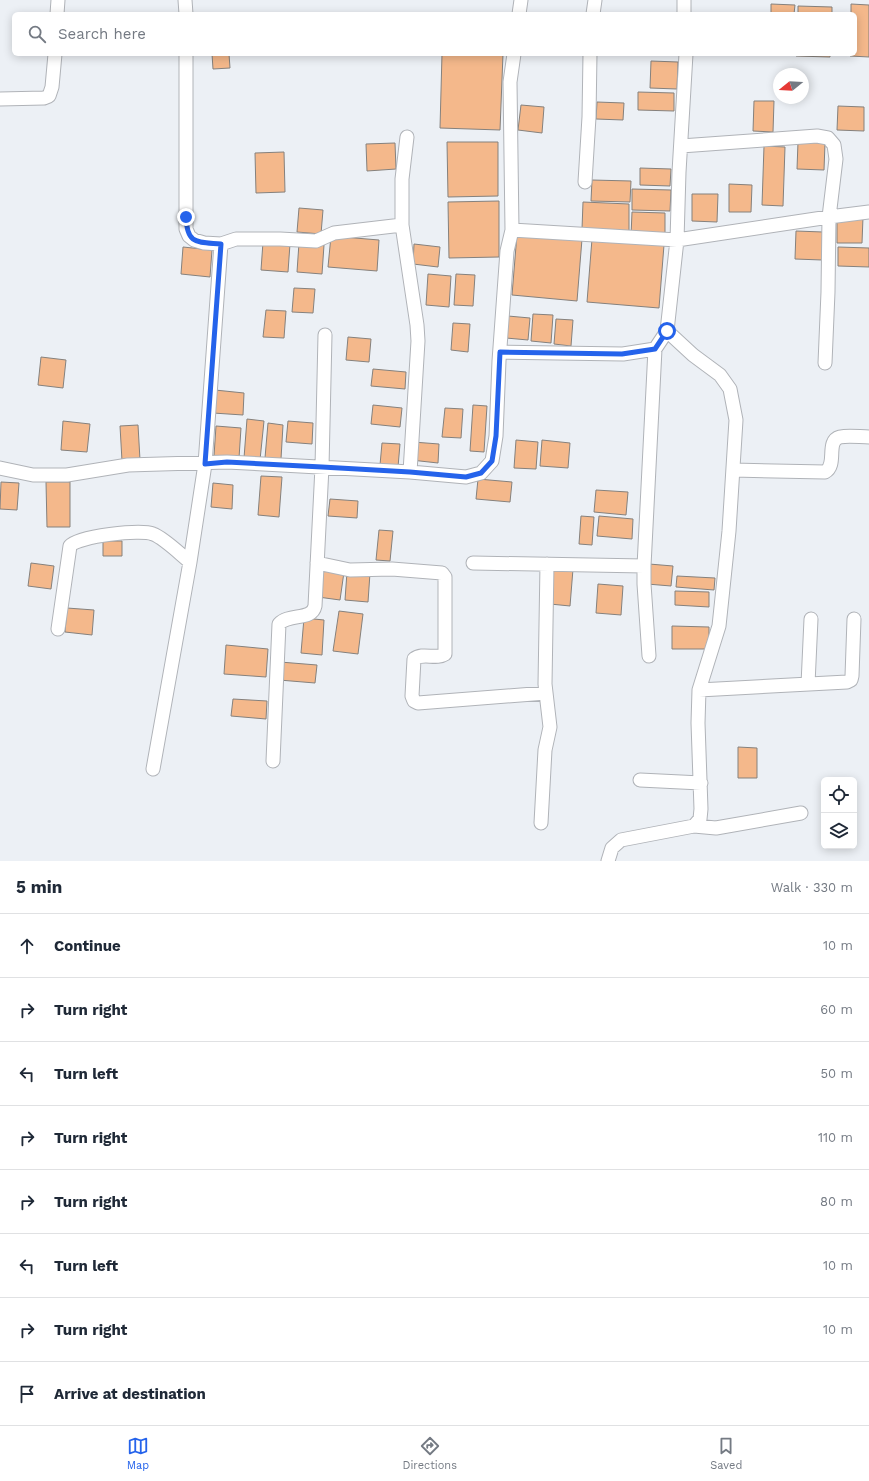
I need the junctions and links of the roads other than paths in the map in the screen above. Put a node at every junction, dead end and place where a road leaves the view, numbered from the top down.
1 (58, 0) edge
2 (185, 0) edge
3 (521, 0) edge
4 (595, 0) edge
5 (684, 0) edge
6 (57, 12) edge
7 (186, 12) edge
8 (519, 12) edge
9 (593, 12) edge
10 (684, 12) edge
11 (55, 56) edge
12 (186, 56) edge
13 (514, 56) edge
14 (590, 56) edge
15 (686, 56) edge
16 (0, 99) edge
17 (407, 137) dead end
18 (681, 146) junction
19 (585, 182) dead end
20 (869, 212) edge
21 (829, 217) junction
22 (402, 225) junction
23 (512, 230) junction
24 (677, 240) junction
25 (221, 244) junction
26 (667, 331) junction
27 (325, 335) dead end
28 (655, 349) junction
29 (500, 352) junction
30 (825, 363) dead end
31 (869, 437) edge
32 (205, 464) junction
33 (322, 467) junction
34 (0, 468) edge
35 (733, 470) junction
36 (410, 472) junction
37 (190, 562) junction
38 (317, 563) junction
39 (473, 563) dead end
40 (547, 564) junction
41 (644, 566) junction
42 (810, 619) dead end
43 (854, 619) dead end
44 (58, 629) dead end
45 (650, 656) dead end
46 (808, 684) junction
47 (699, 690) junction
48 (546, 693) junction
49 (273, 761) dead end
50 (153, 769) dead end
51 (640, 780) dead end
52 (701, 783) junction
53 (802, 813) dead end
54 (541, 823) dead end
55 (694, 826) junction
56 (608, 861) edge

1 - 6 street
2 - 7 street
3 - 8 street
4 - 9 street
5 - 10 street
11 - 16 street
12 - 25 street
13 - 23 street
14 - 19 street
15 - 18 street
17 - 22 street
18 - 21 street
18 - 24 street
20 - 21 street
21 - 24 street
21 - 30 street
22 - 25 street
22 - 36 street
23 - 24 street
23 - 29 street
24 - 26 street
25 - 32 street
26 - 28 street
26 - 35 street
27 - 33 street
28 - 29 street
28 - 41 street
29 - 36 street
31 - 35 street
32 - 33 street
32 - 34 street
32 - 37 street
33 - 36 street
33 - 38 street
35 - 47 street
37 - 44 street
37 - 50 street
38 - 48 street
38 - 49 street
39 - 40 street
40 - 41 street
40 - 48 street
41 - 45 street
42 - 46 street
43 - 46 street
46 - 47 street
47 - 52 street
48 - 54 street
51 - 52 street
52 - 55 street
53 - 55 street
55 - 56 street

